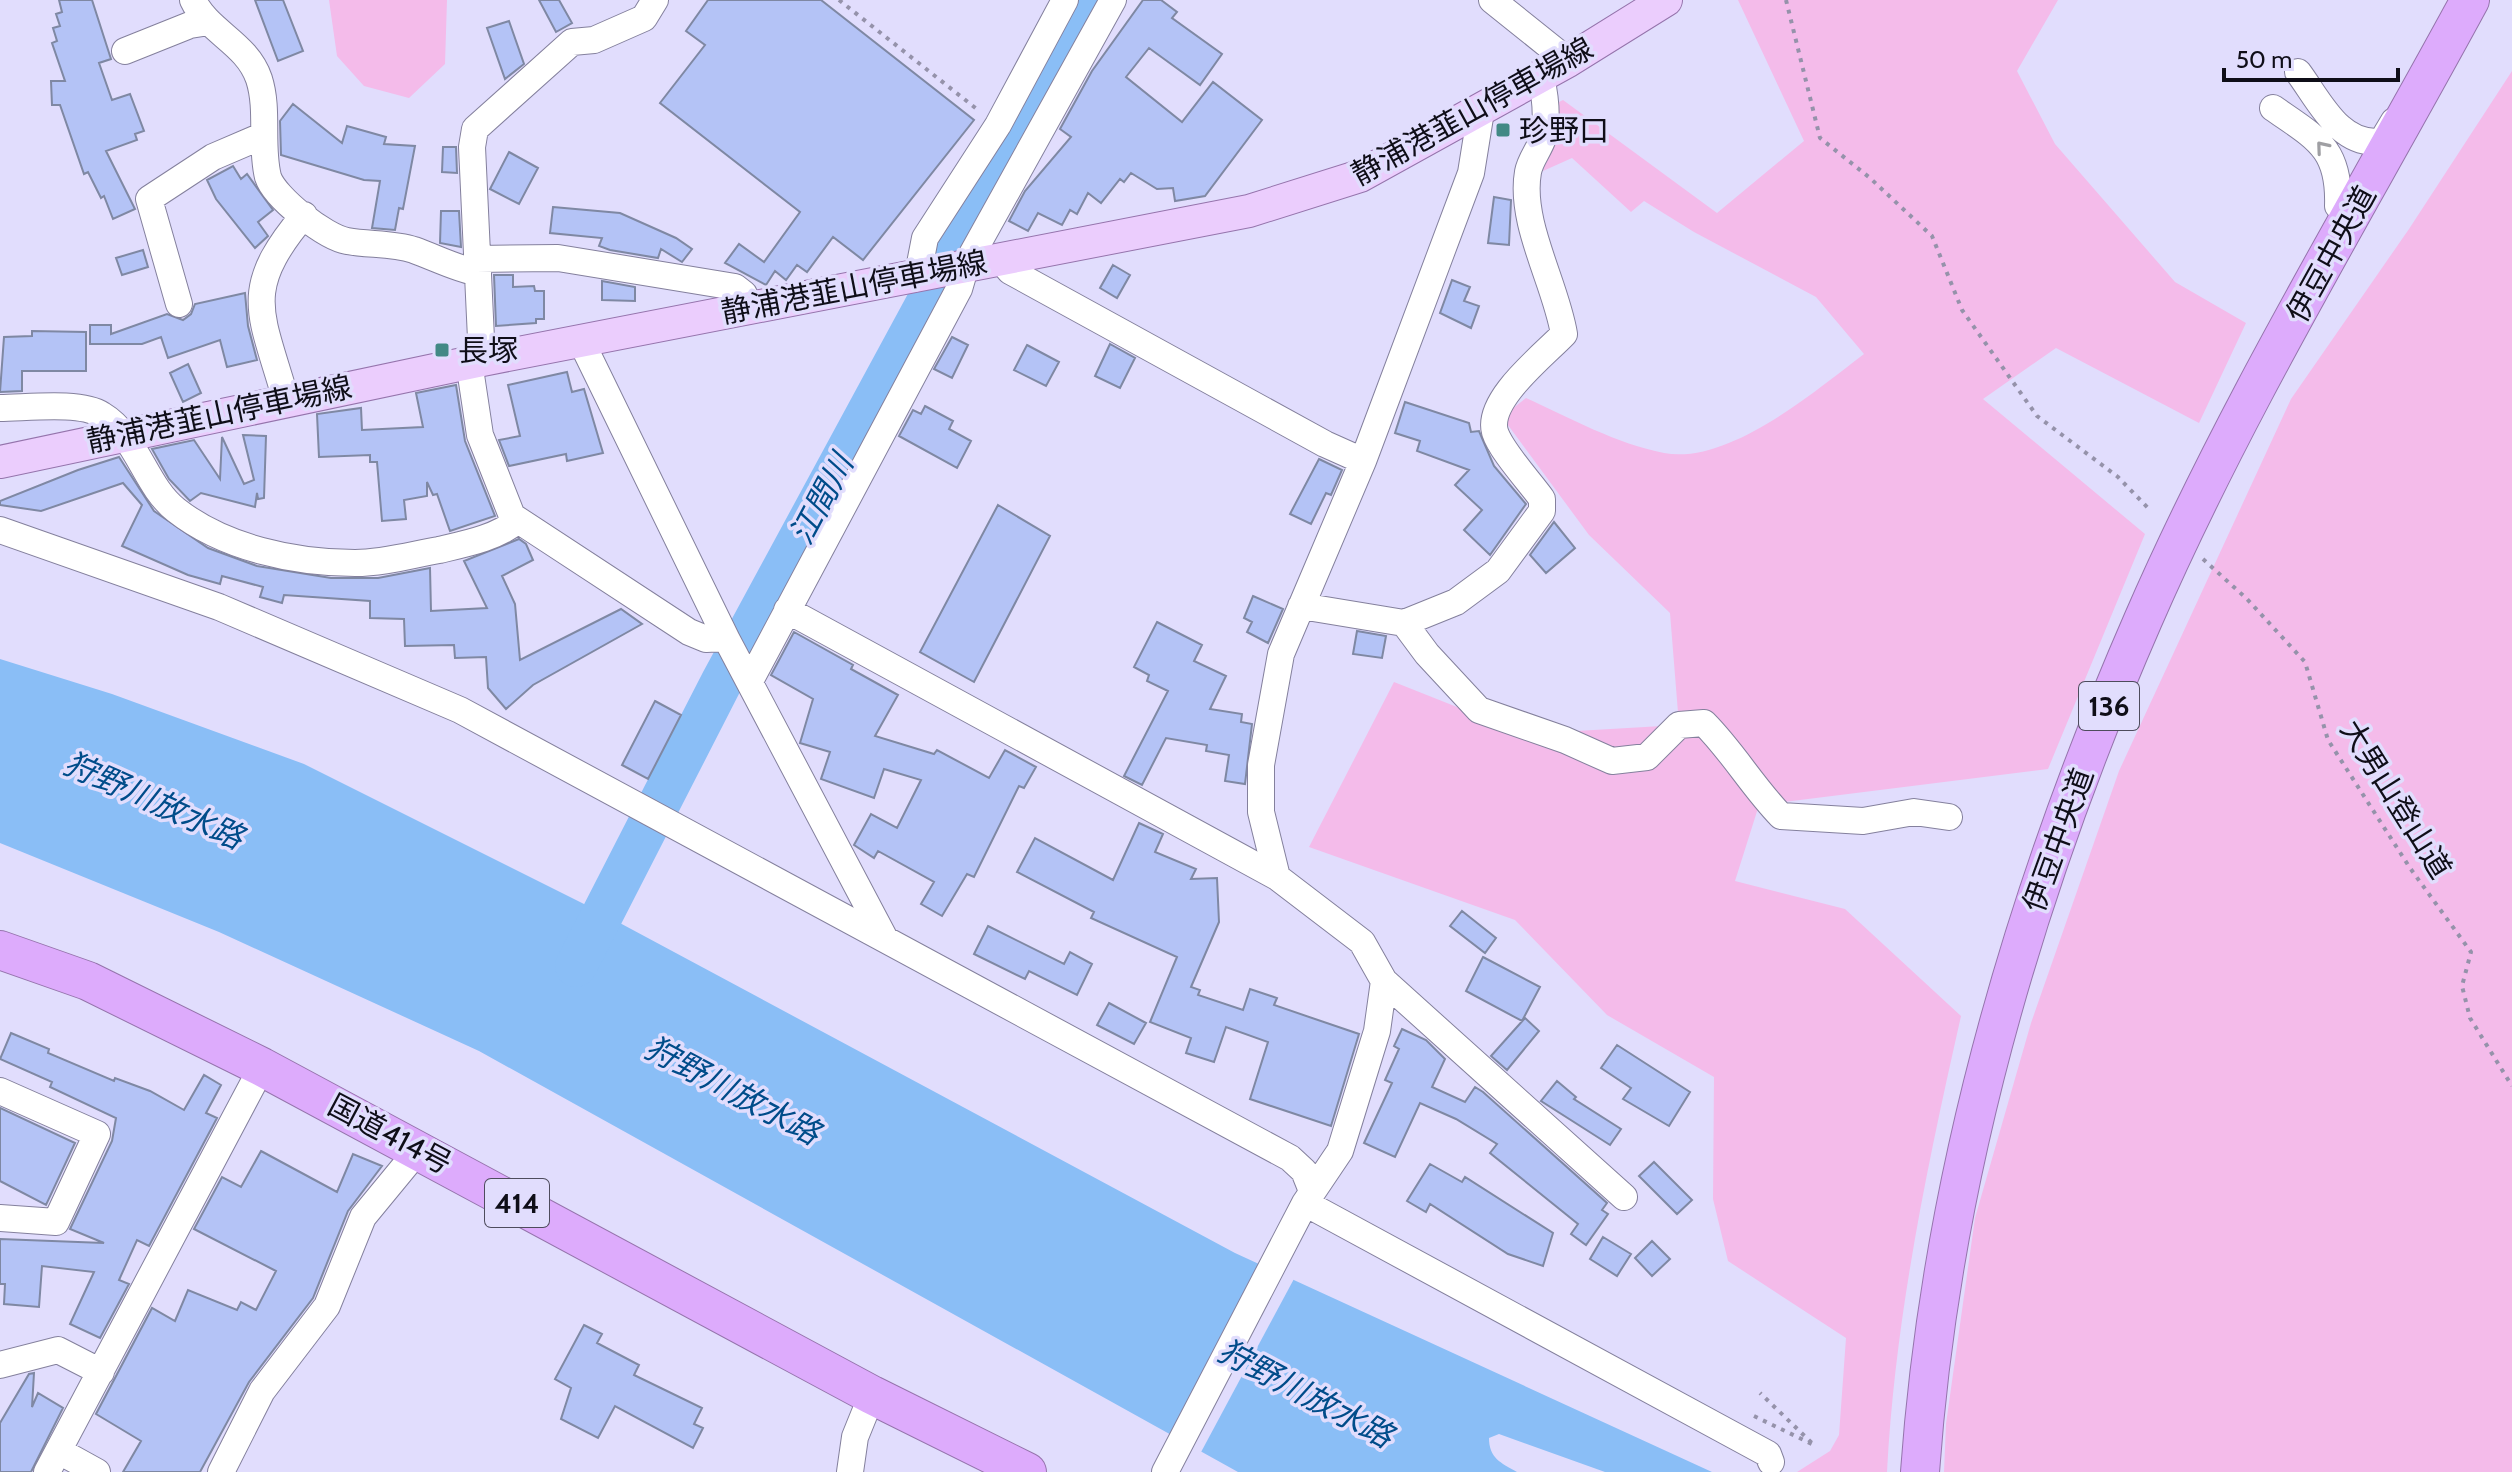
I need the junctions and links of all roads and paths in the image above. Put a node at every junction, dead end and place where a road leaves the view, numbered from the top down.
1 (193, 0) edge
2 (655, 0) edge
3 (839, 0) edge
4 (1065, 0) edge
5 (1113, 0) edge
6 (1492, 0) edge
7 (1666, 0) edge
8 (1786, 0) edge
9 (2460, 3) edge
10 (209, 22) junction
11 (125, 51) dead end
12 (1554, 69) junction
13 (2298, 72) dead end
14 (2273, 108) dead end
15 (1481, 111) junction
16 (998, 125) junction
17 (262, 136) junction
18 (2371, 143) junction
19 (2338, 206) junction
20 (304, 215) junction
21 (1000, 259) junction
22 (966, 265) junction
23 (477, 266) junction
24 (925, 273) junction
25 (179, 304) dead end
26 (749, 308) junction
27 (581, 341) junction
28 (475, 361) junction
29 (286, 400) junction
30 (0, 408) edge
31 (122, 434) junction
32 (1363, 461) junction
33 (0, 462) edge
34 (2149, 509) dead end
35 (518, 520) junction
36 (0, 530) edge
37 (2198, 554) dead end
38 (1301, 606) junction
39 (787, 610) junction
40 (1404, 623) junction
41 (726, 638) junction
42 (747, 677) junction
43 (1949, 817) dead end
44 (1277, 877) junction
45 (885, 939) junction
46 (0, 950) edge
47 (1384, 981) junction
48 (262, 1067) junction
49 (2512, 1086) edge
50 (0, 1091) edge
51 (419, 1149) junction
52 (1624, 1197) dead end
53 (1305, 1204) junction
54 (0, 1218) edge
55 (0, 1365) edge
56 (101, 1372) junction
57 (1760, 1393) dead end
58 (872, 1395) junction
59 (1743, 1411) dead end
60 (53, 1462) edge
61 (1771, 1462) dead end
62 (97, 1472) edge
63 (221, 1472) edge
64 (850, 1472) edge
65 (1027, 1472) edge
66 (1165, 1472) edge
67 (1906, 1472) edge
68 (1920, 1472) edge

1 - 10 street
2 - 23 street
3 - 16 path
4 - 16 street
5 - 22 street
6 - 12 street
7 - 12 main road, 静浦港韮山停車場線
8 - 34 path
9 - 18 highway, 伊豆中央道 / 136
9 - 68 highway, 伊豆中央道 / 136
10 - 11 street
10 - 17 street
12 - 15 main road, 静浦港韮山停車場線
12 - 40 street
13 - 18 street
19 -> 14 street
15 - 21 main road, 静浦港韮山停車場線
15 - 32 street
16 - 24 street
17 - 20 street
17 - 25 street
18 - 19 highway, 伊豆中央道 / 136
19 - 67 highway, 伊豆中央道 / 136
20 - 23 street
20 - 29 street
21 - 22 main road, 静浦港韮山停車場線
21 - 32 street
22 - 24 main road, 静浦港韮山停車場線
22 - 39 street
23 - 26 street
23 - 28 street
24 - 26 main road, 静浦港韮山停車場線
26 - 27 main road, 静浦港韮山停車場線
27 - 28 main road, 静浦港韮山停車場線
27 - 41 street
28 - 29 main road, 静浦港韮山停車場線
28 - 35 street
29 - 31 main road, 静浦港韮山停車場線
30 - 31 street
31 - 33 main road, 静浦港韮山停車場線
31 - 35 street
32 - 38 street
35 - 41 street
36 - 45 street
37 - 49 path, 大男山登山道
38 - 40 street
38 - 44 street
39 - 42 street
39 - 44 street
40 - 43 street
41 - 42 street
42 - 45 street
44 - 47 street
45 - 53 street
46 - 48 highway, 国道414号 / 414
47 - 52 street
47 - 53 street
48 - 51 highway, 国道414号 / 414
48 - 56 street
50 - 54 street
51 - 58 highway, 国道414号 / 414
51 - 63 street
53 - 61 street
53 - 66 street
55 - 56 street
56 - 60 street
57 - 59 path
58 - 64 street
58 - 65 highway, 国道414号 / 414
60 - 62 street

